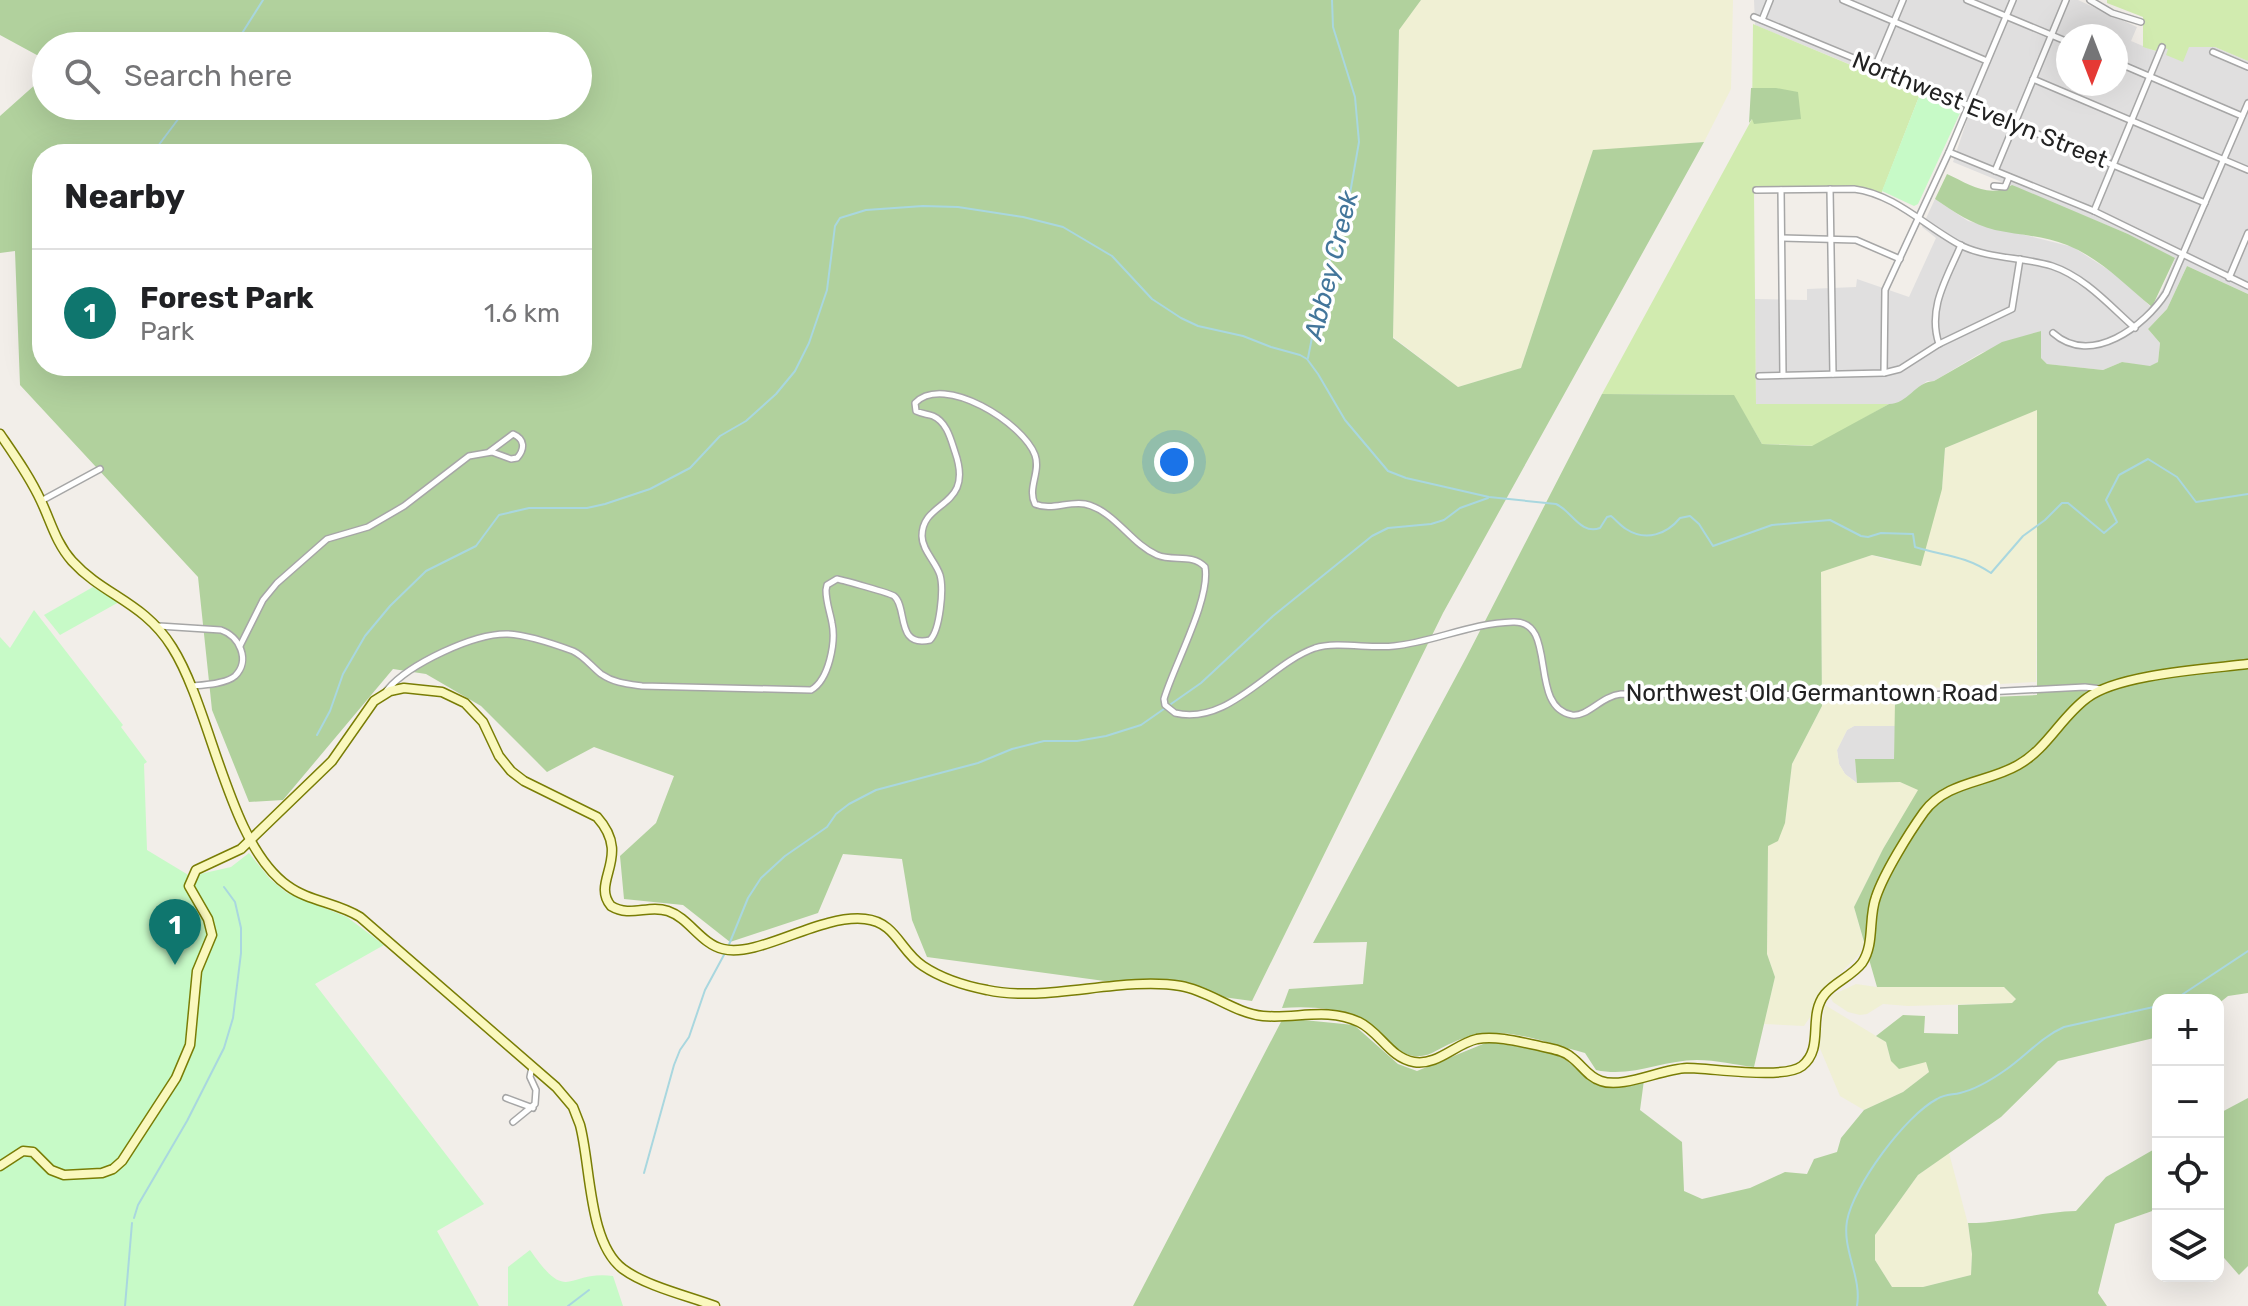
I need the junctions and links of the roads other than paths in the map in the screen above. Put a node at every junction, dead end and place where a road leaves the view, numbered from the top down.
1 (1770, 0) edge
2 (1843, 0) edge
3 (1903, 0) edge
4 (1967, 0) edge
5 (2013, 0) edge
6 (2066, 0) edge
7 (2090, 0) edge
8 (2006, 16) junction
9 (1754, 17) dead end
10 (1762, 20) junction
11 (1894, 22) junction
12 (2141, 22) dead end
13 (2052, 35) junction
14 (2056, 37) edge
15 (2162, 47) dead end
16 (2213, 52) dead end
17 (1987, 61) junction
18 (1875, 67) junction
19 (2128, 67) edge
20 (2248, 67) edge
21 (2150, 77) junction
22 (2033, 79) junction
23 (2248, 103) edge
24 (1968, 107) junction
25 (2242, 116) junction
26 (2131, 120) junction
27 (2013, 126) junction
28 (1949, 152) junction
29 (2223, 160) junction
30 (2113, 165) junction
31 (2248, 170) edge
32 (1995, 171) junction
33 (2009, 176) junction
34 (1994, 186) dead end
35 (1830, 189) junction
36 (1756, 190) dead end
37 (1781, 190) junction
38 (2205, 203) junction
39 (2094, 211) junction
40 (1918, 218) junction
41 (2248, 233) edge
42 (1782, 238) junction
43 (1831, 238) junction
44 (1961, 245) junction
45 (2183, 254) junction
46 (1900, 259) junction
47 (2020, 259) junction
48 (2229, 278) junction
49 (2248, 286) edge
50 (2135, 328) junction
51 (2053, 333) dead end
52 (1939, 344) junction
53 (1884, 373) junction
54 (1833, 374) junction
55 (1783, 375) junction
56 (1759, 376) dead end
57 (0, 434) edge
58 (489, 452) junction
59 (100, 469) dead end
60 (41, 501) junction
61 (159, 626) junction
62 (240, 646) junction
63 (2248, 664) edge
64 (191, 686) junction
65 (2101, 689) junction
66 (384, 694) junction
67 (251, 840) junction
68 (532, 1066) junction
69 (506, 1098) dead end
70 (533, 1108) junction
71 (513, 1122) dead end
72 (0, 1166) edge
73 (715, 1306) edge

1 - 10 street
2 - 11 street
3 - 11 street
4 - 8 street
5 - 8 street
6 - 13 street
7 - 12 street
8 - 13 street
8 - 17 street
9 - 10 street, Northwest Evelyn Street
10 - 18 street, Northwest Evelyn Street
11 - 17 street
11 - 18 street
13 - 14 street
13 - 22 street
15 - 21 street
16 - 20 street
17 - 24 street
18 - 24 street, Northwest Evelyn Street
19 - 21 street
21 - 25 street
21 - 26 street
22 - 26 street
22 - 27 street
23 - 25 street
24 - 27 street, Northwest Evelyn Street
24 - 28 street
25 - 29 street
26 - 29 street
26 - 30 street
27 - 30 street, Northwest Evelyn Street
27 - 32 street
28 - 32 street
28 - 40 street
29 - 31 street
29 - 38 street
30 - 38 street, Northwest Evelyn Street
30 - 39 street
32 - 33 street
33 - 34 street
33 - 39 street
35 - 37 street
35 - 40 street
35 - 43 street
36 - 37 street
37 - 42 street
38 - 45 street
39 - 45 street
40 - 44 street
40 - 46 street
41 - 48 street
42 - 43 street
42 - 55 street
43 - 46 street
43 - 54 street
44 - 47 street
44 - 52 street
45 - 48 street
45 - 50 street
46 - 53 street
47 - 50 street
47 - 52 street
48 - 49 street
50 - 51 street
52 - 53 street
53 - 54 street
54 - 55 street
55 - 56 street
57 - 60 main road
58 - 58 street
58 - 62 street
59 - 60 street
60 - 61 main road
61 - 62 street
61 - 64 main road
62 - 64 street
63 - 65 main road
64 - 67 main road
65 - 66 main road
65 - 66 street, Northwest Old Germantown Road
66 - 67 main road
67 - 68 main road
67 - 72 main road
68 - 70 street
68 - 73 main road
69 - 70 street
70 - 71 street

